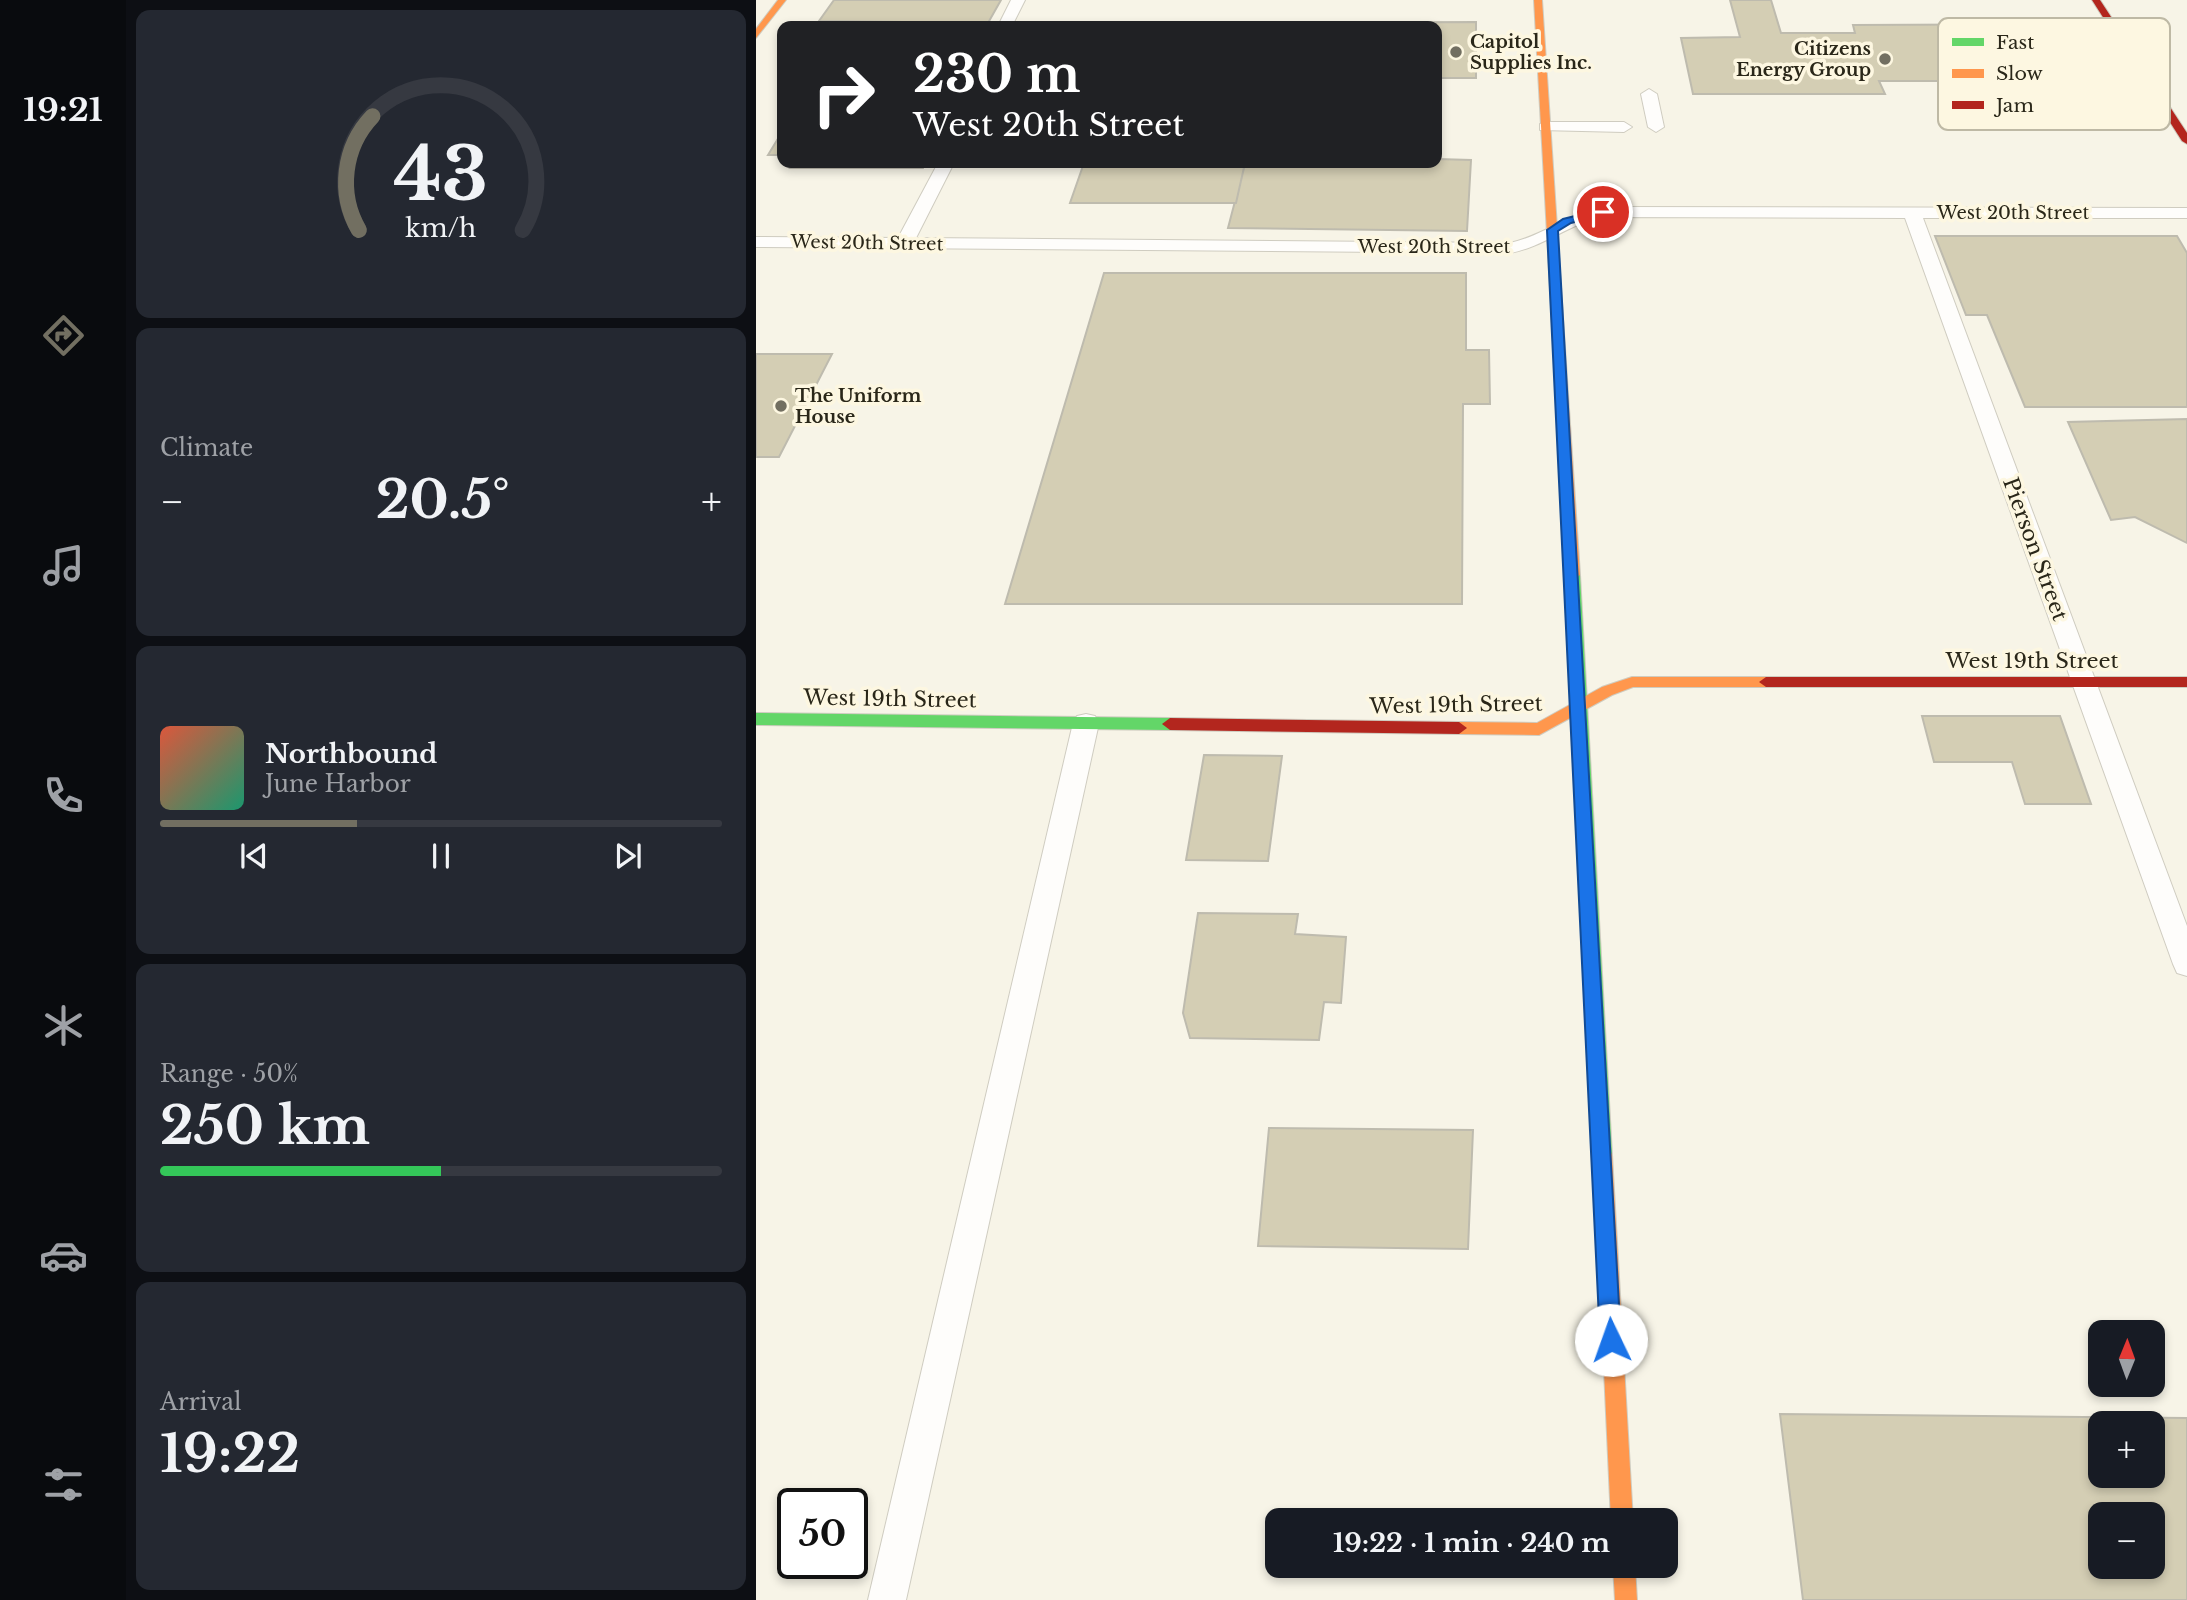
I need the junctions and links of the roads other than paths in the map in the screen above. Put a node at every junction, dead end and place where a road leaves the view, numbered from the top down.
1 (782, 0) edge
2 (1018, 0) edge
3 (1538, 0) edge
4 (2096, 0) edge
5 (2108, 18) edge
6 (1008, 21) edge
7 (756, 35) edge
8 (1649, 94) dead end
9 (2170, 115) edge
10 (1546, 127) junction
11 (1624, 127) dead end
12 (1656, 127) dead end
13 (2187, 141) edge
14 (943, 168) edge
15 (1912, 213) junction
16 (2187, 213) edge
17 (1553, 230) junction
18 (756, 242) edge
19 (904, 243) junction
20 (2083, 681) junction
21 (2187, 682) edge
22 (1579, 706) junction
23 (756, 719) edge
24 (1086, 723) junction
25 (2187, 964) edge
26 (1621, 1508) edge
27 (1625, 1578) edge
28 (887, 1600) edge
29 (1626, 1600) edge

1 - 7 main road
2 - 6 lane
3 - 10 main road
4 - 5 main road
8 - 12 lane
9 - 13 main road
10 - 11 lane
10 - 17 main road
14 - 19 lane
15 - 16 lane, West 20th Street
15 - 17 lane, West 20th Street
15 - 20 lane, Pierson Street
17 - 19 lane, West 20th Street
17 - 22 main road
18 - 19 lane, West 20th Street
20 - 21 main road, West 19th Street
20 - 22 main road, West 19th Street
20 - 25 lane, Pierson Street
22 - 24 main road, West 19th Street
22 - 26 main road
23 - 24 main road, West 19th Street
24 - 28 lane
27 - 29 main road

